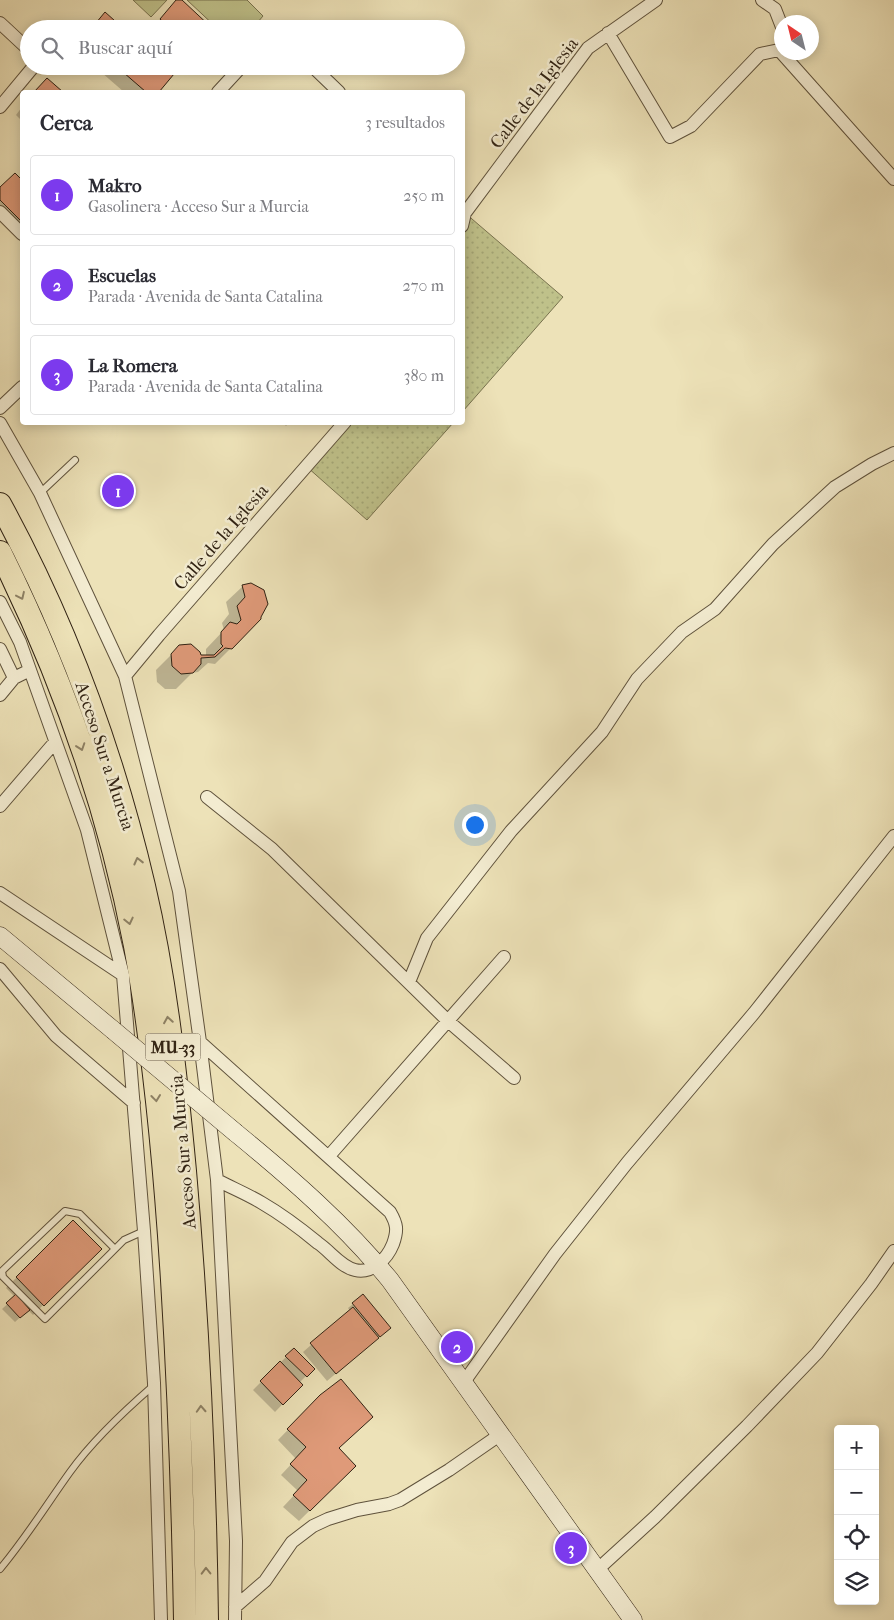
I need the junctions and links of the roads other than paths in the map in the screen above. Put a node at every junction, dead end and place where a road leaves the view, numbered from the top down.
1 (656, 0) edge
2 (762, 0) edge
3 (777, 15) edge
4 (0, 22) edge
5 (608, 34) junction
6 (20, 41) edge
7 (774, 51) edge
8 (788, 60) edge
9 (27, 75) edge
10 (234, 75) edge
11 (321, 75) edge
12 (220, 90) edge
13 (337, 90) edge
14 (0, 107) edge
15 (894, 178) edge
16 (465, 211) edge
17 (0, 212) edge
18 (20, 232) edge
19 (20, 389) edge
20 (0, 408) edge
21 (0, 423) edge
22 (342, 425) edge
23 (894, 453) edge
24 (75, 460) dead end
25 (40, 493) junction
26 (0, 504) edge
27 (0, 552) edge
28 (0, 602) edge
29 (3, 617) edge
30 (0, 649) edge
31 (30, 670) junction
32 (125, 676) junction
33 (14, 678) junction
34 (0, 695) edge
35 (55, 742) junction
36 (207, 797) dead end
37 (0, 806) edge
38 (894, 836) edge
39 (0, 892) edge
40 (0, 936) edge
41 (504, 957) dead end
42 (0, 969) edge
43 (122, 975) junction
44 (409, 982) junction
45 (448, 1022) junction
46 (200, 1042) junction
47 (514, 1078) dead end
48 (134, 1103) junction
49 (329, 1156) junction
50 (217, 1180) junction
51 (144, 1231) junction
52 (115, 1249) junction
53 (894, 1251) edge
54 (378, 1266) junction
55 (464, 1382) junction
56 (154, 1386) junction
57 (501, 1434) junction
58 (0, 1569) edge
59 (597, 1570) junction
60 (235, 1607) junction
61 (161, 1620) edge
62 (185, 1620) edge
63 (207, 1620) edge
64 (235, 1620) edge
65 (633, 1620) edge

1 - 5 street, Calle de la Iglesia
2 - 3 street
4 - 6 street
5 - 7 street
5 - 16 street, Calle de la Iglesia
8 - 15 street
9 - 14 street
10 - 12 street
11 - 13 street
17 - 18 street
19 - 20 street
21 - 25 street
22 - 32 street, Calle de la Iglesia
23 - 44 street
24 - 25 lane
25 - 32 street
63 -> 26 highway, Acceso Sur a Murcia / MU-33
27 -> 62 highway, Acceso Sur a Murcia / MU-33
28 - 29 street
29 - 31 street
30 - 33 street
31 - 33 street
31 - 35 street
32 - 46 street
33 - 34 street
35 - 37 street
35 - 43 street
36 - 44 street
38 - 55 street
39 - 43 street
40 - 54 main road, bridge
41 - 45 street
42 - 48 street
43 - 48 street
44 - 45 street
45 - 47 street
45 - 49 street
46 - 49 street
46 - 50 street
48 - 51 street
49 - 54 street
50 - 54 street
50 - 60 street
51 - 52 lane
51 - 56 street
52 - 52 lane
53 - 59 street
54 - 55 main road
55 - 57 main road
56 - 58 lane
56 - 61 street
57 - 59 main road
57 - 60 street
59 - 65 main road
60 - 64 street

